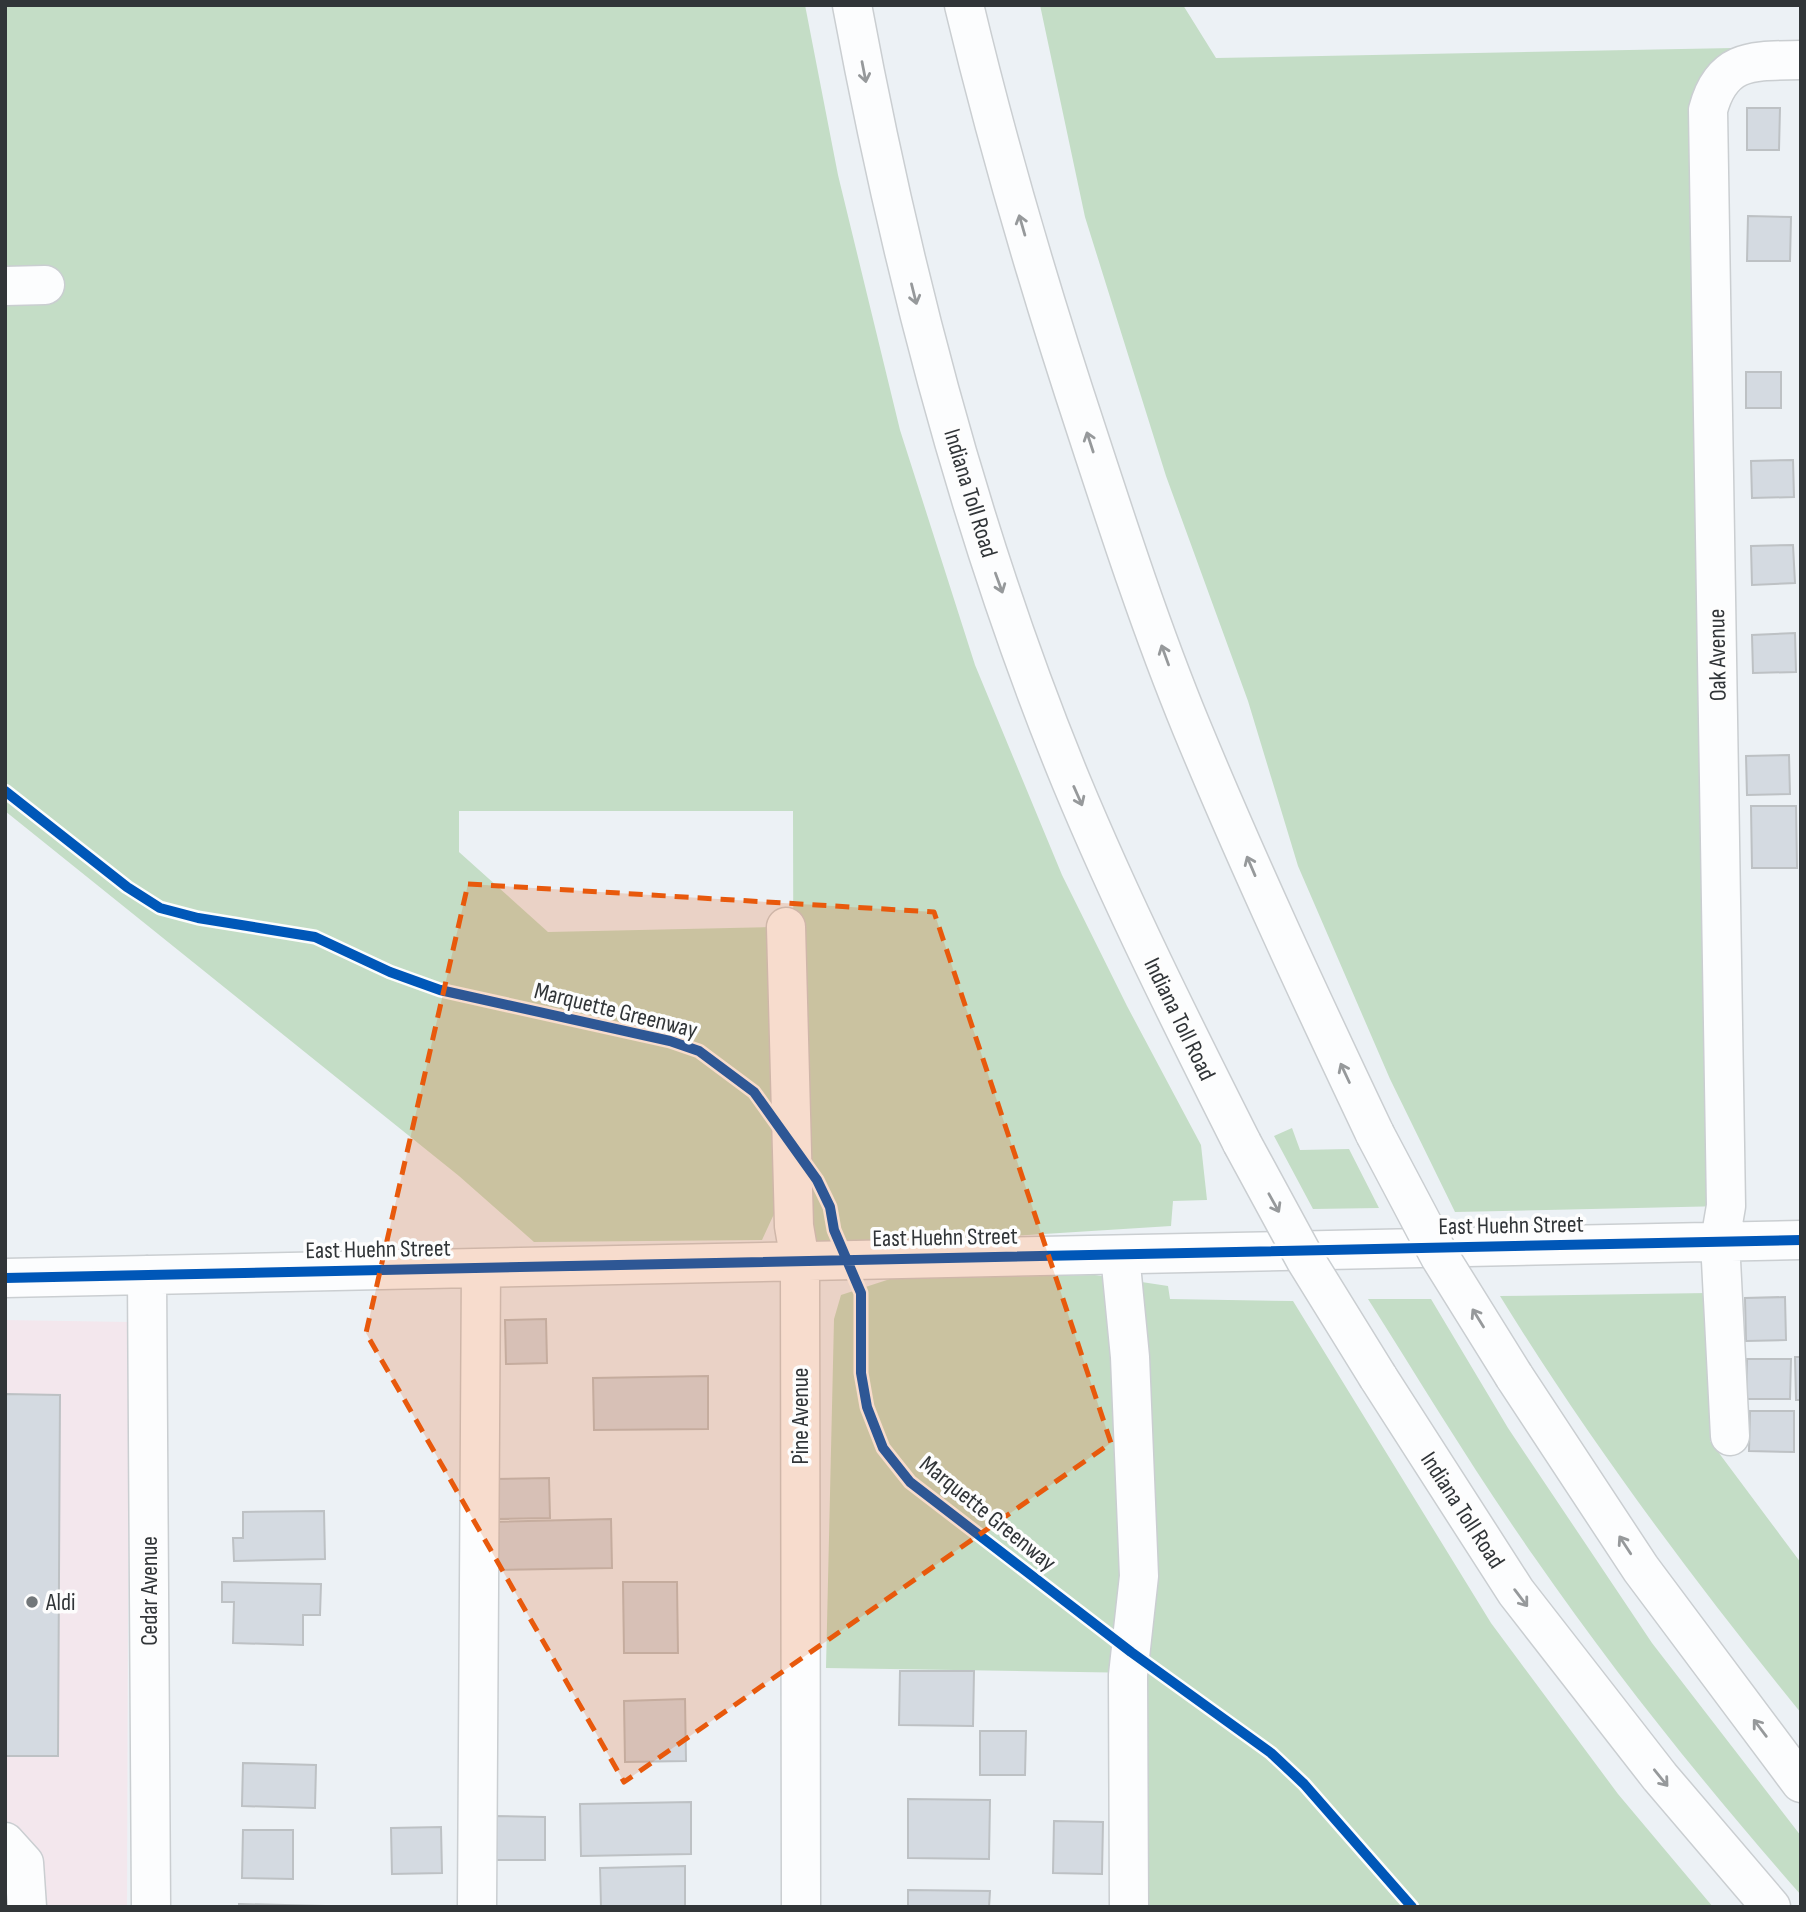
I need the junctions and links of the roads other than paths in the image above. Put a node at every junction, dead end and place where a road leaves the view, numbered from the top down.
1 (852, 5) edge
2 (964, 5) edge
3 (1801, 60) edge
4 (45, 285) dead end
5 (5, 286) edge
6 (786, 927) dead end
7 (1801, 1240) edge
8 (1720, 1241) junction
9 (1120, 1255) junction
10 (800, 1261) junction
11 (481, 1268) junction
12 (147, 1275) junction
13 (5, 1278) edge
14 (1730, 1436) dead end
15 (1801, 1783) edge
16 (5, 1842) edge
17 (27, 1907) edge
18 (151, 1907) edge
19 (477, 1907) edge
20 (801, 1907) edge
21 (1129, 1907) edge
22 (1771, 1907) edge

1 -> 22 main road, Indiana Toll Road, bridge
15 -> 2 main road, bridge
3 - 8 main road, Oak Avenue
4 - 5 main road
6 - 10 main road, Pine Avenue
7 - 8 main road, East Huehn Street
8 - 9 main road, East Huehn Street
8 - 14 main road, Oak Avenue
9 - 10 main road, East Huehn Street
9 - 21 main road
10 - 11 main road, East Huehn Street
10 - 20 main road, Pine Avenue
11 - 12 main road, East Huehn Street
11 - 19 main road
12 - 13 main road, East Huehn Street
12 - 18 main road, Cedar Avenue
16 - 17 main road

